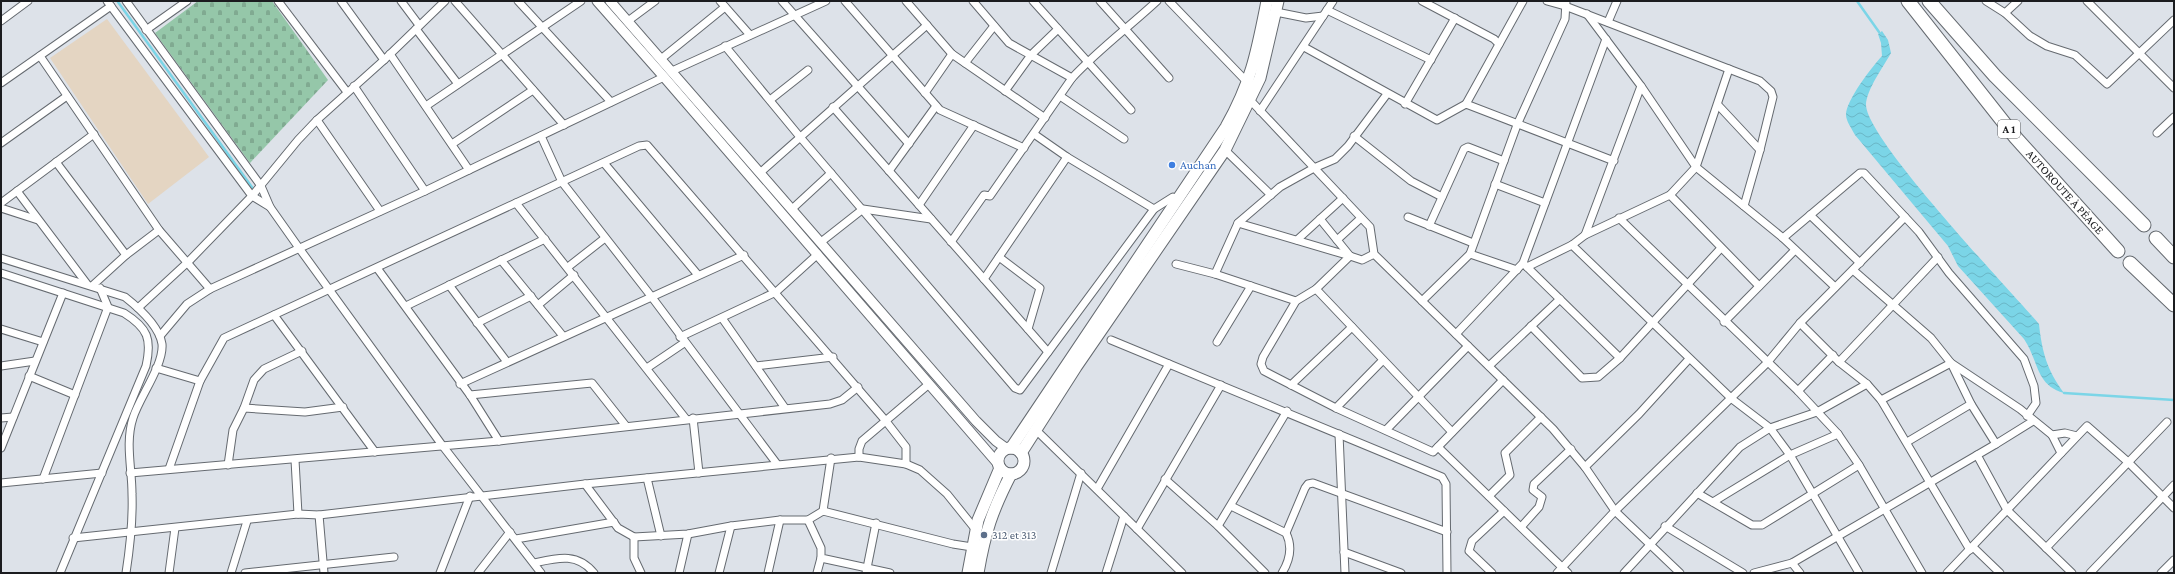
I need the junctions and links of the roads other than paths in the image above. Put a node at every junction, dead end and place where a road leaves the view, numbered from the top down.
1 (28, 1) edge
2 (126, 1) edge
3 (187, 1) edge
4 (278, 1) edge
5 (340, 1) edge
6 (402, 1) edge
7 (445, 1) edge
8 (455, 1) edge
9 (518, 1) edge
10 (581, 1) edge
11 (597, 1) edge
12 (610, 1) edge
13 (655, 1) edge
14 (720, 1) edge
15 (782, 1) edge
16 (826, 1) edge
17 (845, 1) edge
18 (906, 1) edge
19 (973, 1) edge
20 (1034, 1) edge
21 (1100, 1) edge
22 (1157, 1) edge
23 (1169, 1) edge
24 (1181, 1) edge
25 (1333, 1) edge
26 (1422, 1) edge
27 (1523, 1) edge
28 (1547, 1) edge
29 (1617, 1) edge
30 (1908, 1) edge
31 (1929, 1) edge
32 (1986, 1) edge
33 (2018, 1) edge
34 (2087, 1) edge
35 (1266, 2) edge
36 (109, 3) edge
37 (1565, 3) edge
38 (1277, 6) edge
39 (726, 7) junction
40 (1175, 7) junction
41 (1325, 13) junction
42 (2005, 13) junction
43 (1587, 14) junction
44 (795, 15) junction
45 (1455, 18) junction
46 (2174, 20) edge
47 (1, 21) edge
48 (628, 21) junction
49 (1608, 22) junction
50 (927, 25) junction
51 (994, 26) junction
52 (418, 27) junction
53 (542, 28) junction
54 (1058, 28) junction
55 (146, 30) junction
56 (1126, 30) junction
57 (750, 35) junction
58 (1606, 39) junction
59 (1499, 44) junction
60 (726, 46) junction
61 (1304, 47) junction
62 (2139, 53) junction
63 (390, 54) junction
64 (952, 54) junction
65 (502, 55) junction
66 (892, 55) junction
67 (1031, 55) junction
68 (40, 56) junction
69 (661, 59) junction
70 (384, 60) junction
71 (1431, 60) junction
72 (1088, 62) junction
73 (965, 63) junction
74 (1729, 69) junction
75 (808, 70) dead end
76 (668, 74) junction
77 (1072, 78) junction
78 (1169, 78) dead end
79 (2, 80) edge
80 (1248, 83) junction
81 (458, 84) junction
82 (354, 86) junction
83 (858, 86) junction
84 (1641, 86) junction
85 (2174, 88) edge
86 (533, 90) junction
87 (1005, 91) junction
88 (347, 92) junction
89 (925, 93) junction
90 (1387, 94) junction
91 (67, 96) junction
92 (1060, 96) junction
93 (770, 100) junction
94 (1251, 101) junction
95 (612, 102) junction
96 (1405, 104) junction
97 (1466, 104) junction
98 (1718, 105) junction
99 (426, 106) junction
100 (936, 106) junction
101 (833, 108) junction
102 (1131, 110) dead end
103 (1260, 111) junction
104 (2174, 117) edge
105 (1045, 118) junction
106 (317, 120) junction
107 (564, 125) junction
108 (974, 125) junction
109 (1517, 125) junction
110 (2157, 133) dead end
111 (94, 134) junction
112 (1034, 134) junction
113 (541, 136) junction
114 (1354, 136) junction
115 (800, 137) junction
116 (1124, 139) dead end
117 (1, 143) edge
118 (452, 144) junction
119 (909, 144) junction
120 (1567, 144) junction
121 (1024, 148) junction
122 (1225, 150) junction
123 (1760, 150) junction
124 (1067, 157) junction
125 (1504, 161) junction
126 (1614, 161) junction
127 (56, 162) junction
128 (604, 163) junction
129 (1696, 167) junction
130 (1314, 168) junction
131 (469, 170) junction
132 (889, 171) junction
133 (761, 172) junction
134 (831, 173) junction
135 (562, 182) junction
136 (1496, 184) junction
137 (261, 186) junction
138 (17, 191) junction
139 (425, 191) junction
140 (1271, 195) junction
141 (1670, 195) junction
142 (252, 196) junction
143 (1442, 197) junction
144 (1343, 198) junction
145 (1178, 200) junction
146 (1, 203) edge
147 (516, 203) junction
148 (1545, 203) junction
149 (919, 205) junction
150 (1744, 206) junction
151 (270, 207) junction
152 (1, 208) edge
153 (792, 208) junction
154 (863, 209) junction
155 (1154, 209) junction
156 (380, 211) junction
157 (1810, 215) junction
158 (1408, 217) dead end
159 (1905, 217) junction
160 (1361, 218) junction
161 (1618, 218) junction
162 (931, 219) junction
163 (1320, 219) junction
164 (38, 220) junction
165 (1238, 224) junction
166 (2144, 225) dead end
167 (1429, 226) junction
168 (159, 230) junction
169 (1585, 235) junction
170 (605, 238) junction
171 (1783, 238) junction
172 (2156, 238) dead end
173 (545, 239) junction
174 (1297, 240) junction
175 (1337, 240) junction
176 (822, 242) junction
177 (951, 242) junction
178 (1473, 243) junction
179 (1572, 245) junction
180 (299, 248) junction
181 (1721, 248) junction
182 (1795, 250) junction
183 (2118, 250) dead end
184 (818, 254) junction
185 (1374, 254) junction
186 (1470, 254) junction
187 (126, 255) junction
188 (744, 255) junction
189 (1350, 256) junction
190 (998, 257) junction
191 (1938, 257) junction
192 (1, 258) edge
193 (2174, 258) edge
194 (501, 260) junction
195 (186, 263) junction
196 (1860, 263) junction
197 (2130, 263) dead end
198 (1176, 264) dead end
199 (1525, 265) junction
200 (568, 267) junction
201 (377, 268) junction
202 (1517, 270) junction
203 (1853, 270) junction
204 (1, 273) edge
205 (1215, 274) junction
206 (574, 275) junction
207 (698, 275) junction
208 (984, 279) junction
209 (449, 285) junction
210 (93, 286) junction
211 (1251, 286) junction
212 (1687, 286) junction
213 (1759, 286) junction
214 (1835, 287) junction
215 (210, 289) junction
216 (1316, 289) junction
217 (330, 290) junction
218 (776, 292) junction
219 (63, 293) junction
220 (531, 296) junction
221 (651, 296) junction
222 (1560, 299) junction
223 (1296, 301) junction
224 (1422, 301) junction
225 (538, 305) junction
226 (1892, 305) junction
227 (2174, 305) edge
228 (406, 306) junction
229 (108, 307) junction
230 (138, 308) junction
231 (274, 315) junction
232 (607, 316) junction
233 (722, 318) junction
234 (1724, 322) junction
235 (477, 323) junction
236 (1653, 323) junction
237 (1800, 323) junction
238 (1531, 326) junction
239 (1352, 327) junction
240 (1, 328) edge
241 (1028, 329) junction
242 (1456, 334) junction
243 (160, 336) junction
244 (563, 336) junction
245 (682, 340) junction
246 (1111, 340) dead end
247 (43, 342) junction
248 (1217, 342) dead end
249 (1468, 346) junction
250 (302, 351) junction
251 (1048, 352) junction
252 (1833, 355) junction
253 (833, 357) junction
254 (1620, 358) junction
255 (1689, 359) junction
256 (1383, 360) junction
257 (35, 361) junction
258 (507, 362) junction
259 (1839, 362) junction
260 (1767, 363) junction
261 (1951, 363) junction
262 (1169, 364) junction
263 (1, 366) edge
264 (756, 366) junction
265 (1489, 366) junction
266 (156, 368) junction
267 (647, 368) junction
268 (29, 376) junction
269 (1503, 380) junction
270 (200, 381) junction
271 (460, 384) junction
272 (929, 384) junction
273 (1867, 384) junction
274 (1221, 385) junction
275 (1291, 385) junction
276 (858, 387) junction
277 (1798, 391) junction
278 (75, 395) junction
279 (470, 395) junction
280 (1418, 397) junction
281 (1732, 399) junction
282 (1881, 400) junction
283 (1971, 404) junction
284 (343, 407) junction
285 (244, 408) junction
286 (785, 408) junction
287 (1336, 408) junction
288 (1287, 411) junction
289 (1817, 412) junction
290 (739, 414) junction
291 (2027, 416) junction
292 (12, 417) junction
293 (1541, 417) junction
294 (1, 418) edge
295 (690, 418) junction
296 (885, 420) junction
297 (2033, 421) junction
298 (2168, 422) dead end
299 (626, 426) junction
300 (1770, 428) junction
301 (1036, 430) junction
302 (1386, 430) junction
303 (1452, 432) junction
304 (1339, 434) junction
305 (1838, 434) junction
306 (2052, 435) junction
307 (2077, 436) junction
308 (499, 441) junction
309 (1907, 442) junction
310 (1996, 444) junction
311 (442, 445) junction
312 (1438, 446) junction
313 (1, 448) edge
314 (1009, 449) junction
315 (1571, 449) junction
316 (375, 452) junction
317 (1021, 453) junction
318 (2061, 453) junction
319 (1790, 455) junction
320 (1977, 455) junction
321 (859, 457) junction
322 (831, 458) junction
323 (295, 460) junction
324 (2128, 462) junction
325 (777, 464) junction
326 (906, 464) junction
327 (1859, 465) junction
328 (228, 466) junction
329 (1000, 467) junction
330 (1585, 467) junction
331 (169, 469) junction
332 (130, 473) junction
333 (699, 473) junction
334 (102, 474) junction
335 (1011, 474) junction
336 (1081, 474) junction
337 (647, 478) junction
338 (43, 479) junction
339 (1165, 479) junction
340 (1931, 482) junction
341 (1, 483) edge
342 (585, 484) junction
343 (2174, 485) edge
344 (1097, 489) junction
345 (1340, 492) junction
346 (1697, 493) junction
347 (1812, 494) junction
348 (470, 496) junction
349 (481, 496) junction
350 (1489, 496) junction
351 (2163, 497) junction
352 (1713, 502) junction
353 (1231, 506) junction
354 (2174, 508) edge
355 (1884, 509) junction
356 (2007, 510) junction
357 (1504, 511) junction
358 (1615, 511) junction
359 (823, 512) junction
360 (298, 514) junction
361 (319, 515) junction
362 (1124, 516) junction
363 (780, 520) junction
364 (808, 520) junction
365 (247, 521) junction
366 (614, 522) junction
367 (876, 523) junction
368 (731, 526) junction
369 (1218, 526) junction
370 (1665, 526) junction
371 (175, 528) junction
372 (1521, 528) junction
373 (1137, 529) junction
374 (976, 530) junction
375 (510, 532) junction
376 (1447, 532) junction
377 (132, 533) junction
378 (1286, 533) junction
379 (688, 534) junction
380 (661, 536) junction
381 (634, 537) junction
382 (1837, 537) junction
383 (73, 538) junction
384 (516, 539) junction
385 (1649, 544) junction
386 (972, 547) junction
387 (1971, 548) junction
388 (2046, 548) junction
389 (1344, 552) junction
390 (394, 557) dead end
391 (821, 558) junction
392 (2174, 560) edge
393 (323, 563) junction
394 (534, 563) junction
395 (1792, 563) junction
396 (866, 570) edge
397 (1562, 571) edge
398 (2166, 572) edge
399 (60, 573) edge
400 (126, 573) edge
401 (169, 573) edge
402 (231, 573) edge
403 (246, 573) edge
404 (324, 573) edge
405 (440, 573) edge
406 (478, 573) edge
407 (541, 573) edge
408 (594, 573) edge
409 (641, 573) edge
410 (679, 573) edge
411 (720, 573) edge
412 (768, 573) edge
413 (817, 573) edge
414 (890, 573) edge
415 (968, 573) edge
416 (978, 573) edge
417 (1051, 573) edge
418 (1106, 573) edge
419 (1182, 573) edge
420 (1265, 573) edge
421 (1282, 573) edge
422 (1345, 573) edge
423 (1400, 573) edge
424 (1447, 573) edge
425 (1492, 573) edge
426 (1624, 573) edge
427 (1680, 573) edge
428 (1742, 573) edge
429 (1754, 573) edge
430 (1800, 573) edge
431 (1859, 573) edge
432 (1922, 573) edge
433 (1947, 573) edge
434 (2000, 573) edge
435 (2072, 573) edge
436 (2090, 573) edge

1 - 47 street
2 - 55 street
3 - 55 street
4 - 88 street
5 - 70 street
6 - 52 street
7 - 52 street
8 - 65 street
9 - 53 street
10 - 53 street
11 - 76 street
12 - 48 street
13 - 48 street
14 - 39 street
15 - 44 street
16 - 44 street
17 - 66 street
18 - 50 street
19 - 51 street
20 - 54 street
21 - 56 street
22 - 56 street
23 - 40 street
24 - 40 street
25 - 41 street
26 - 45 street
27 - 59 street
28 - 37 street
29 - 49 street
30 - 183 highway, AUTOROUTE À PÉAGE / A 1
31 - 166 highway, A 1
32 - 42 street
33 - 42 street
34 - 62 street
35 - 80 main road
36 - 68 street
36 - 142 street
37 - 43 street
37 - 109 street
38 - 41 street
38 - 94 main road
39 - 57 street
39 - 69 street
40 - 80 street
41 - 61 street
41 - 71 street
42 - 62 street
43 - 49 street
43 - 58 street
44 - 57 street
44 - 83 street
45 - 59 street
45 - 71 street
46 - 62 street
48 - 69 street
49 - 74 street
50 - 64 street
50 - 66 street
51 - 67 street
51 - 73 street
52 - 63 street
52 - 81 street
53 - 65 street
53 - 95 street
54 - 67 street
54 - 72 street
55 - 137 street
56 - 72 street
56 - 78 street
57 - 60 street
58 - 84 street
58 - 120 street
59 - 97 street
60 - 76 street
60 - 93 street
61 - 90 street
61 - 103 street
62 - 85 street
63 - 70 street
63 - 99 street
64 - 73 street
64 - 89 street
65 - 81 street
65 - 86 street
66 - 83 street
66 - 89 street
67 - 77 street
67 - 87 street
68 - 79 street
68 - 91 street
69 - 76 street
70 - 82 street
71 - 96 street
72 - 77 street
72 - 102 street
73 - 87 street
74 - 98 street
74 - 123 street
75 - 93 street
76 - 95 street
76 - 133 street
76 - 184 street
77 - 92 street
80 - 145 main road
81 - 99 street
82 - 88 street
82 - 139 street
83 - 101 street
83 - 119 street
84 - 126 street
84 - 129 street
86 - 107 street
86 - 118 street
87 - 105 street
88 - 106 street
89 - 100 street
90 - 96 street
90 - 114 street
91 - 111 street
91 - 117 street
92 - 105 street
92 - 116 street
93 - 115 street
94 - 103 street
94 - 122 main road
95 - 107 street
96 - 97 street
97 - 109 street
98 - 123 street
98 - 129 street
99 - 118 street
100 - 108 street
100 - 119 street
101 - 115 street
101 - 132 street
103 - 130 street
104 - 110 street
105 - 112 street
106 - 137 street
106 - 156 street
107 - 113 street
108 - 121 street
108 - 149 street
109 - 120 street
109 - 125 street
111 - 127 street
111 - 168 street
112 - 121 street
112 - 124 street
113 - 131 street
113 - 135 street
114 - 130 street
114 - 143 street
115 - 133 street
115 - 134 street
118 - 131 street
119 - 132 street
120 - 126 street
120 - 148 street
121 - 177 street
122 - 140 street
122 - 301 main road
123 - 150 street
124 - 155 street
124 - 190 street
125 - 136 street
125 - 143 street
126 - 169 street
127 - 138 street
127 - 187 street
128 - 135 street
128 - 188 street
128 - 207 street
129 - 141 street
129 - 150 street
130 - 140 street
130 - 144 street
131 - 139 street
132 - 149 street
133 - 153 street
134 - 153 street
134 - 154 street
135 - 147 street
135 - 170 street
136 - 148 street
136 - 178 street
137 - 142 street
137 - 151 street
138 - 146 street
138 - 164 street
139 - 156 street
140 - 165 street
141 - 161 street
141 - 181 street
142 - 151 street
142 - 195 street
143 - 167 street
144 - 160 street
144 - 163 street
145 - 155 street
145 - 314 main road
147 - 173 street
147 - 201 street
148 - 199 street
149 - 162 street
150 - 171 street
151 - 180 street
152 - 164 street
153 - 176 street
154 - 162 street
154 - 176 street
154 - 251 street
155 - 251 street
156 - 180 street
157 - 159 street
157 - 171 street
157 - 196 street
158 - 167 street
159 - 191 street
159 - 196 street
160 - 175 street
160 - 185 street
161 - 169 street
161 - 212 street
162 - 177 street
163 - 174 street
163 - 175 street
164 - 210 street
165 - 174 street
165 - 205 street
167 - 178 street
168 - 187 street
168 - 195 street
169 - 179 street
170 - 200 street
170 - 221 street
171 - 182 street
172 - 193 highway
173 - 194 street
173 - 200 street
174 - 189 street
175 - 189 street
176 - 314 street
177 - 208 street
178 - 186 street
179 - 199 street
179 - 236 street
180 - 215 street
180 - 217 street
181 - 212 street
181 - 213 street
182 - 213 street
182 - 214 street
184 - 218 street
184 - 272 street
185 - 189 street
185 - 224 street
186 - 202 street
186 - 224 street
187 - 210 street
188 - 207 street
188 - 218 street
189 - 216 street
190 - 208 street
190 - 241 street
191 - 226 street
191 - 291 street
192 - 210 street
194 - 209 street
194 - 220 street
195 - 215 street
195 - 230 street
196 - 203 street
197 - 227 highway
198 - 205 street
199 - 202 street
199 - 222 street
200 - 206 street
201 - 217 street
201 - 228 street
202 - 242 street
203 - 214 street
203 - 226 street
204 - 219 street
205 - 211 street
206 - 225 street
206 - 232 street
207 - 221 street
208 - 241 street
209 - 228 street
209 - 235 street
210 - 229 street
210 - 230 street
211 - 223 street
211 - 248 street
212 - 234 street
212 - 236 street
213 - 234 street
214 - 237 street
215 - 243 street
216 - 223 street
216 - 239 street
217 - 231 street
217 - 311 street
218 - 233 street
218 - 253 street
219 - 229 street
219 - 247 street
220 - 225 street
220 - 235 street
221 - 232 street
221 - 245 street
222 - 238 street
222 - 254 street
223 - 275 street
224 - 242 street
225 - 244 street
226 - 259 street
226 - 261 street
228 - 271 street
229 - 278 street
229 - 334 street
230 - 243 street
231 - 250 street
231 - 270 street
232 - 244 street
232 - 267 street
233 - 245 street
233 - 264 street
234 - 260 street
235 - 258 street
236 - 254 street
236 - 255 street
237 - 252 street
237 - 260 street
238 - 254 street
238 - 265 street
239 - 256 street
239 - 275 street
240 - 247 street
241 - 251 street
242 - 249 street
243 - 266 street
244 - 258 street
245 - 267 street
245 - 290 street
246 - 262 street
247 - 257 street
249 - 265 street
249 - 280 street
250 - 284 street
250 - 285 street
252 - 259 street
252 - 277 street
253 - 264 street
253 - 276 street
255 - 281 street
255 - 330 street
256 - 280 street
256 - 287 street
257 - 263 street
257 - 268 street
258 - 271 street
259 - 273 street
260 - 277 street
260 - 281 street
261 - 282 street
261 - 283 street
261 - 291 street
262 - 274 street
262 - 344 street
264 - 286 street
265 - 269 street
266 - 270 street
266 - 332 street
267 - 295 street
268 - 278 street
268 - 292 street
269 - 293 street
269 - 303 street
270 - 331 street
271 - 279 street
272 - 296 street
272 - 329 street
273 - 282 street
273 - 289 street
274 - 288 street
274 - 339 street
275 - 287 street
276 - 286 street
276 - 296 street
277 - 289 street
278 - 338 street
279 - 299 street
279 - 308 street
280 - 302 street
280 - 303 street
281 - 300 street
281 - 358 street
282 - 309 street
283 - 309 street
283 - 310 street
284 - 285 street
284 - 316 street
285 - 328 street
286 - 290 street
287 - 302 street
288 - 304 street
288 - 353 street
289 - 300 street
289 - 305 street
290 - 295 street
290 - 325 street
291 - 297 street
292 - 294 street
292 - 313 street
293 - 315 street
293 - 350 street
295 - 299 street
295 - 333 street
296 - 321 street
296 - 326 street
297 - 306 street
297 - 310 street
298 - 324 street
299 - 308 street
300 - 319 street
300 - 346 street
301 - 317 main road
301 - 336 street
302 - 312 street
303 - 312 street
304 - 345 street
304 - 376 street
305 - 319 street
305 - 327 street
306 - 307 street
306 - 318 street
307 - 318 street
307 - 324 street
308 - 311 street
309 - 340 street
310 - 320 street
311 - 316 street
311 - 349 street
312 - 350 street
314 - 317 main road
314 - 329 main road
315 - 330 street
315 - 372 street
316 - 323 street
317 - 335 main road
318 - 356 street
319 - 347 street
319 - 352 street
320 - 340 street
320 - 356 street
321 - 322 street
321 - 326 street
322 - 325 street
322 - 359 street
323 - 328 street
323 - 360 street
324 - 351 street
324 - 388 street
325 - 333 street
326 - 374 street
327 - 347 street
327 - 355 street
328 - 331 street
329 - 335 main road
329 - 374 main road
330 - 358 street
331 - 332 street
332 - 377 street
333 - 337 street
334 - 338 street
334 - 383 street
335 - 416 main road
336 - 344 street
336 - 417 street
337 - 342 street
337 - 380 street
338 - 341 street
339 - 369 street
339 - 373 street
340 - 355 street
340 - 387 street
342 - 349 street
342 - 366 street
343 - 351 street
344 - 362 street
345 - 376 street
345 - 378 street
345 - 389 street
346 - 352 street
346 - 370 street
347 - 352 street
347 - 382 street
348 - 349 street
348 - 361 street
348 - 405 street
349 - 375 street
350 - 357 street
351 - 354 street
351 - 436 street
353 - 369 street
353 - 378 street
355 - 382 street
355 - 432 street
356 - 387 street
356 - 388 street
357 - 372 street
357 - 425 street
358 - 385 street
358 - 397 street
359 - 364 street
359 - 367 street
360 - 361 street
360 - 365 street
361 - 393 street
362 - 373 street
362 - 418 street
363 - 364 street
363 - 368 street
363 - 412 street
364 - 391 street
365 - 371 street
365 - 402 street
366 - 381 street
366 - 384 street
367 - 386 street
367 - 396 street
368 - 379 street
368 - 411 street
369 - 420 street
370 - 385 street
370 - 428 street
371 - 377 street
371 - 401 street
372 - 397 street
373 - 419 street
374 - 386 main road
375 - 384 street
375 - 406 street
376 - 424 street
377 - 383 street
377 - 400 street
378 - 421 street
379 - 380 street
379 - 410 street
380 - 381 street
381 - 409 street
382 - 395 street
382 - 431 street
383 - 399 street
384 - 394 street
385 - 426 street
385 - 427 street
386 - 415 main road
387 - 433 street
387 - 434 street
388 - 435 street
389 - 422 street
389 - 423 street
390 - 393 street
391 - 396 street
391 - 413 street
392 - 398 street
393 - 403 street
393 - 404 street
394 - 407 street
394 - 408 street
395 - 429 street
395 - 430 street
396 - 414 street

